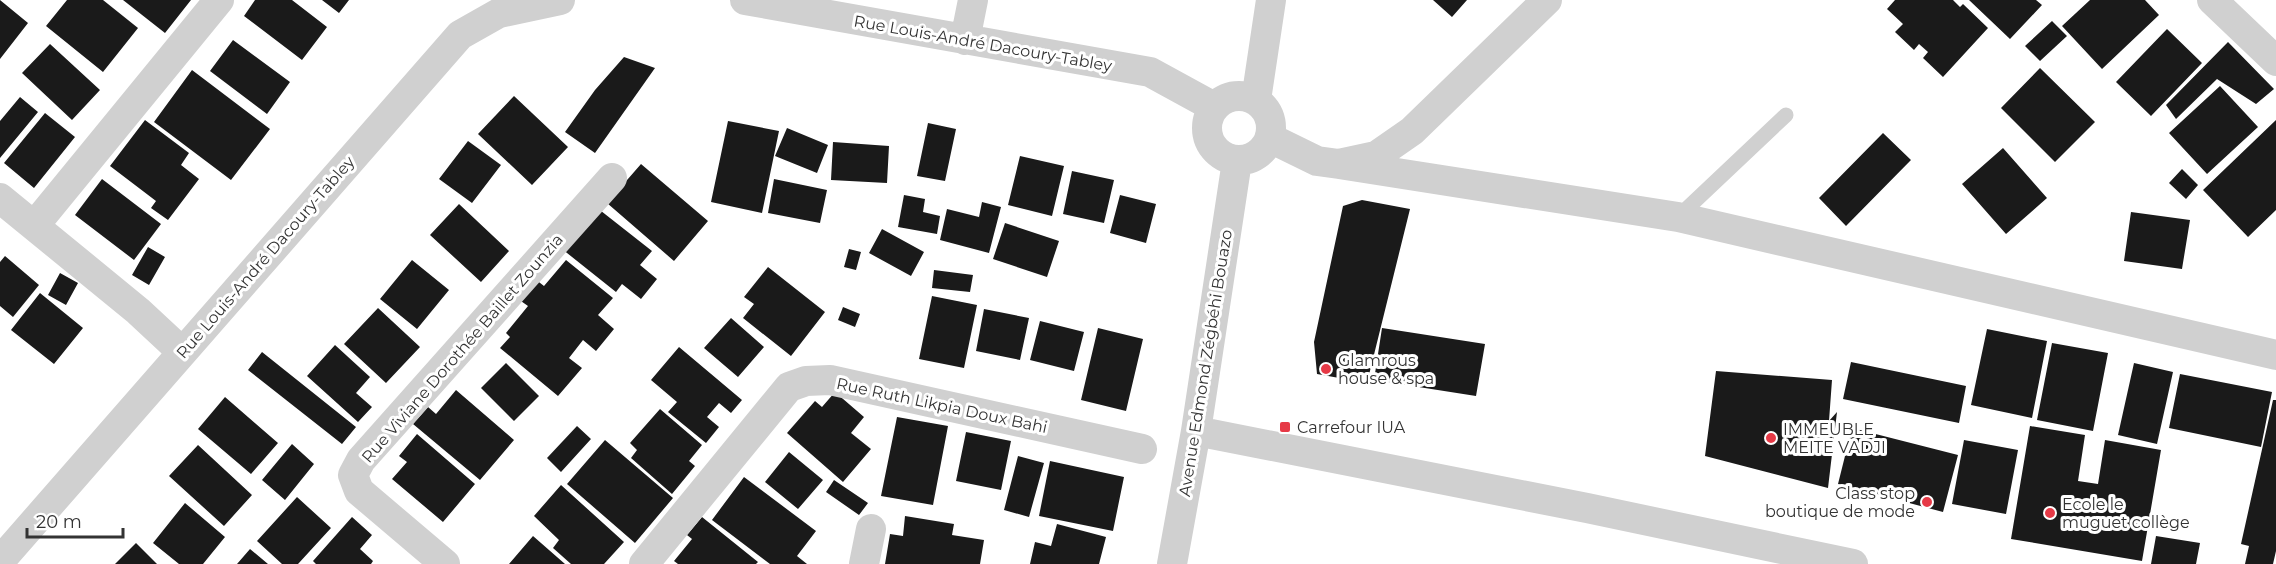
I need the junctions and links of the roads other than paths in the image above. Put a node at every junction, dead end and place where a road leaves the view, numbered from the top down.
1 (219, 0) edge
2 (560, 0) edge
3 (745, 0) edge
4 (973, 0) edge
5 (1271, 0) edge
6 (1547, 0) edge
7 (2212, 0) edge
8 (965, 40) junction
9 (2276, 62) edge
10 (1256, 100) junction
11 (1214, 107) junction
12 (1786, 116) dead end
13 (1270, 138) junction
14 (1238, 161) junction
15 (1339, 164) junction
16 (612, 178) dead end
17 (0, 198) edge
18 (1678, 217) junction
19 (34, 226) junction
20 (181, 351) junction
21 (2276, 355) edge
22 (1196, 431) junction
23 (1142, 449) dead end
24 (872, 529) dead end
25 (0, 561) edge
26 (1837, 562) edge
27 (445, 564) edge
28 (644, 564) edge
29 (864, 564) edge
30 (1172, 564) edge

1 - 19 street
2 - 20 street, Rue Louis-André Dacoury-Tabley
3 - 8 street, Rue Louis-André Dacoury-Tabley
4 - 8 street
5 - 10 street
6 - 15 street
7 - 9 street
8 - 11 street, Rue Louis-André Dacoury-Tabley
10 - 11 street
10 - 13 street
11 - 14 street
12 - 18 lane
13 - 14 street
13 - 15 street
14 - 22 street, Avenue Edmond Zégbéhi Bouazo
15 - 18 street
16 - 27 street, Rue Viviane Dorothée Baillet Zounzia
17 - 19 street
18 - 21 street
19 - 20 street
20 - 25 street, Rue Louis-André Dacoury-Tabley
22 - 26 street
22 - 30 street, Avenue Edmond Zégbéhi Bouazo
23 - 28 street, Rue Ruth Likpia Doux Bahi
24 - 29 street

